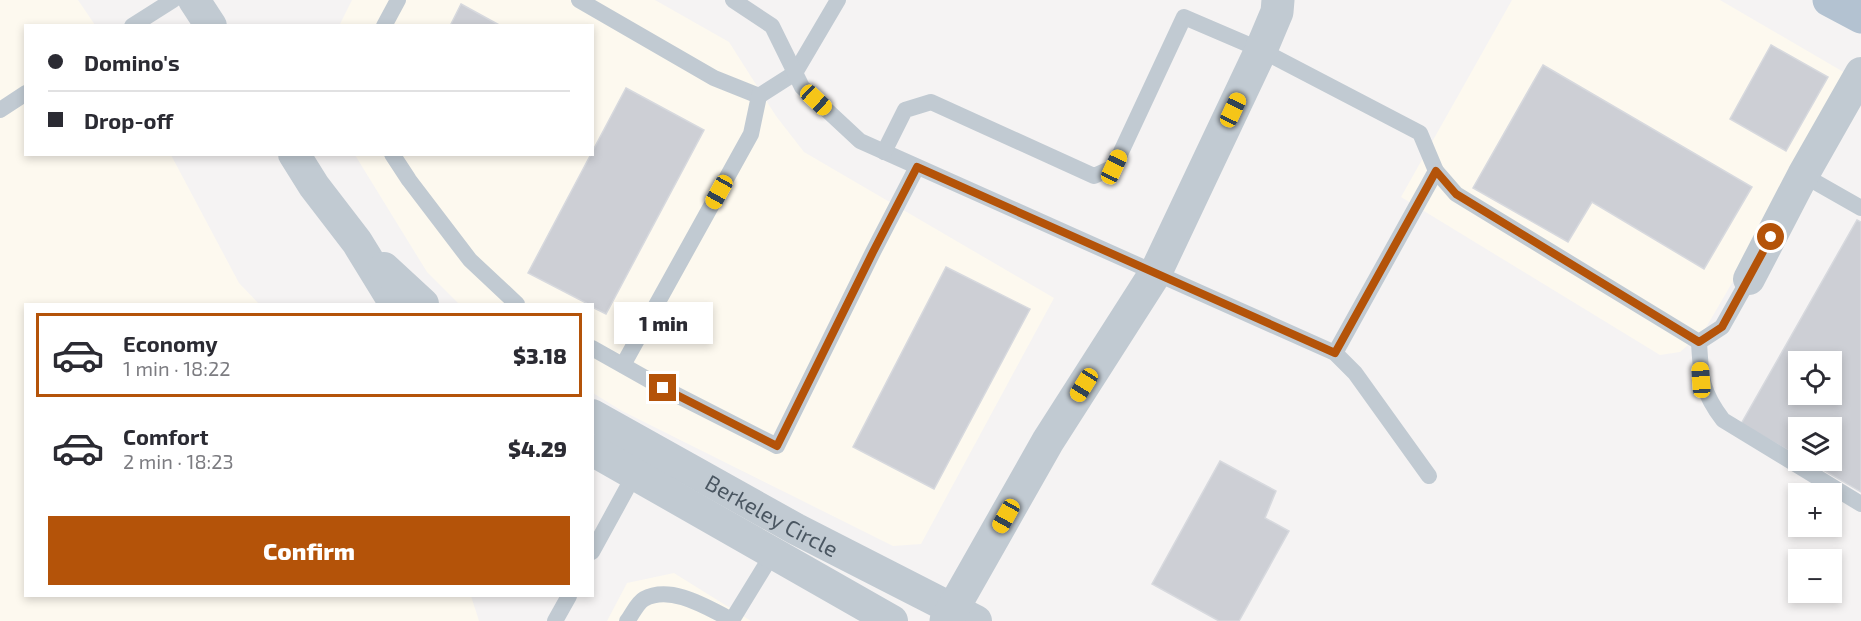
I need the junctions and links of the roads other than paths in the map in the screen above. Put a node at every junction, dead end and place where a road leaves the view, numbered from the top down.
1 (173, 0) edge
2 (194, 0) edge
3 (398, 0) edge
4 (579, 0) edge
5 (838, 0) edge
6 (1829, 0) edge
7 (739, 2) edge
8 (1284, 4) edge
9 (1861, 17) edge
10 (135, 24) edge
11 (210, 24) edge
12 (385, 24) edge
13 (1261, 50) junction
14 (795, 73) junction
15 (1860, 77) edge
16 (24, 94) edge
17 (759, 96) junction
18 (0, 110) edge
19 (884, 152) junction
20 (295, 156) edge
21 (393, 156) edge
22 (917, 167) junction
23 (1436, 171) junction
24 (1803, 175) junction
25 (1861, 208) edge
26 (357, 242) junction
27 (1156, 272) junction
28 (1749, 279) joint
29 (394, 303) edge
30 (422, 303) edge
31 (516, 303) edge
32 (1699, 342) junction
33 (594, 349) edge
34 (1335, 353) junction
35 (623, 365) junction
36 (594, 416) edge
37 (652, 448) junction
38 (594, 451) edge
39 (635, 474) junction
40 (1429, 476) dead end
41 (1861, 504) edge
42 (594, 548) edge
43 (773, 553) junction
44 (568, 597) edge
45 (959, 617) edge
46 (555, 621) edge
47 (627, 621) edge
48 (892, 621) edge

1 - 10 lane
2 - 11 street
3 - 12 lane
4 - 17 lane
5 - 14 lane
6 - 9 main road
7 - 14 lane
8 - 13 street, Berkeley Circle
13 - 19 lane
13 - 23 lane
13 - 27 street, Berkeley Circle
14 - 17 lane
14 - 19 lane
15 - 24 street
16 - 18 lane
17 - 35 lane
19 - 22 lane
20 - 26 street
21 - 31 lane
22 - 27 lane
22 - 35 lane
23 - 32 lane
23 - 34 lane
24 - 25 lane
24 - 28 street
26 - 29 street
26 - 30 street
27 - 34 lane
27 - 45 street, Berkeley Circle
28 - 32 lane
32 - 41 lane
33 - 35 lane
34 - 40 lane
36 - 37 street, Berkeley Circle
37 - 39 lane
37 - 45 street, Berkeley Circle
38 - 39 street, Berkeley Circle
39 - 42 lane
39 - 43 street, Berkeley Circle
43 - 47 lane
43 - 48 street, Berkeley Circle
44 - 46 lane

